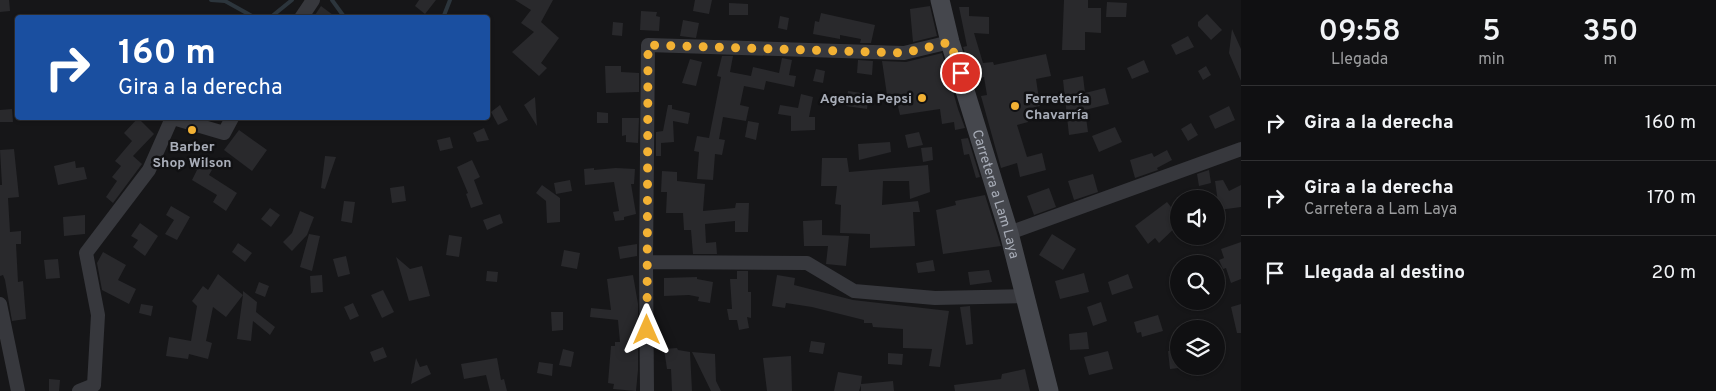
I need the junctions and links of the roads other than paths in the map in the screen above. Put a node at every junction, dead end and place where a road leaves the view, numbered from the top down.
1 (313, 0) edge
2 (940, 0) edge
3 (303, 15) edge
4 (950, 42) junction
5 (171, 120) edge
6 (179, 120) edge
7 (231, 120) edge
8 (1241, 149) edge
9 (1010, 233) junction
10 (646, 262) junction
11 (1026, 296) junction
12 (0, 304) edge
13 (18, 391) edge
14 (79, 391) edge
15 (647, 391) edge
16 (1049, 391) edge

1 - 3 street
2 - 4 main road, Carretera a Lam Laya
4 - 9 main road, Carretera a Lam Laya
4 - 10 street
5 - 14 street
6 - 7 street
8 - 9 street
9 - 11 main road, Carretera a Lam Laya
10 - 11 street
10 - 15 street
11 - 16 main road, Carretera a Lam Laya
12 - 13 street

